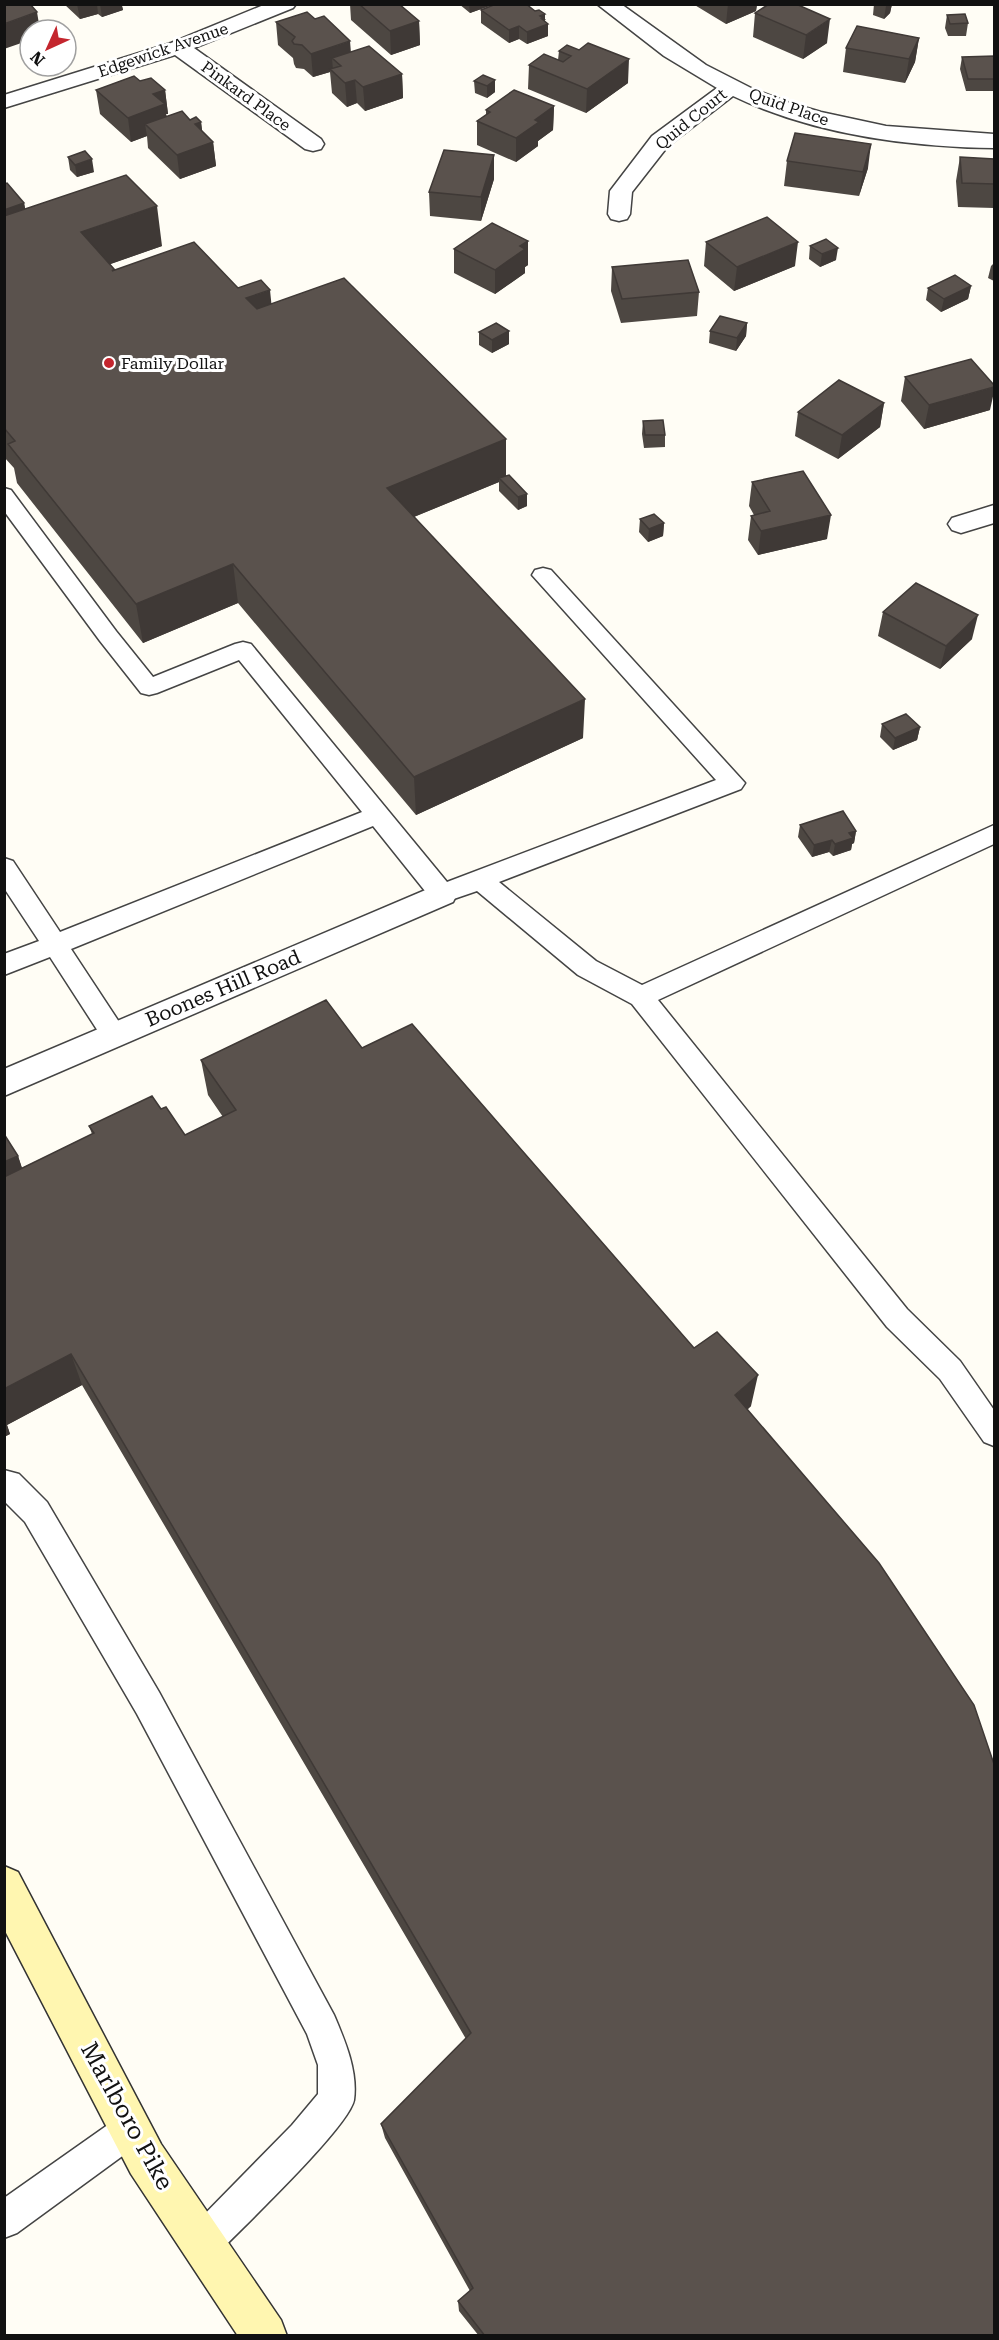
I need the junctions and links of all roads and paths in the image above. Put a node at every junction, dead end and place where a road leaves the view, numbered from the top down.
1 (286, 4) edge
2 (607, 4) edge
3 (178, 47) junction
4 (731, 87) junction
5 (4, 102) edge
6 (994, 141) edge
7 (313, 144) dead end
8 (619, 214) dead end
9 (4, 495) edge
10 (994, 514) edge
11 (961, 524) dead end
12 (543, 575) dead end
13 (378, 815) junction
14 (994, 834) edge
15 (4, 867) edge
16 (479, 879) junction
17 (442, 894) junction
18 (55, 945) junction
19 (4, 966) edge
20 (641, 997) junction
21 (114, 1035) junction
22 (4, 1083) edge
23 (994, 1433) edge
24 (4, 1484) edge
25 (4, 1886) edge
26 (130, 2129) junction
27 (4, 2220) edge
28 (203, 2242) junction
29 (265, 2336) edge

1 - 3 street, Edgewick Avenue
2 - 4 street, Quid Place
3 - 5 street, Edgewick Avenue
3 - 7 street, Pinkard Place
4 - 6 street, Quid Place
4 - 8 street, Quid Court
9 - 13 lane
10 - 11 street
12 - 16 lane
13 - 17 lane
13 - 18 lane
14 - 20 lane
15 - 18 lane
16 - 17 lane
16 - 20 lane
17 - 21 street, Boones Hill Road
18 - 19 lane
18 - 21 lane
20 - 23 lane
21 - 22 street, Boones Hill Road
24 - 28 lane
25 - 26 main road, Marlboro Pike
26 - 27 lane
26 - 28 main road, Marlboro Pike
28 - 29 main road, Marlboro Pike

